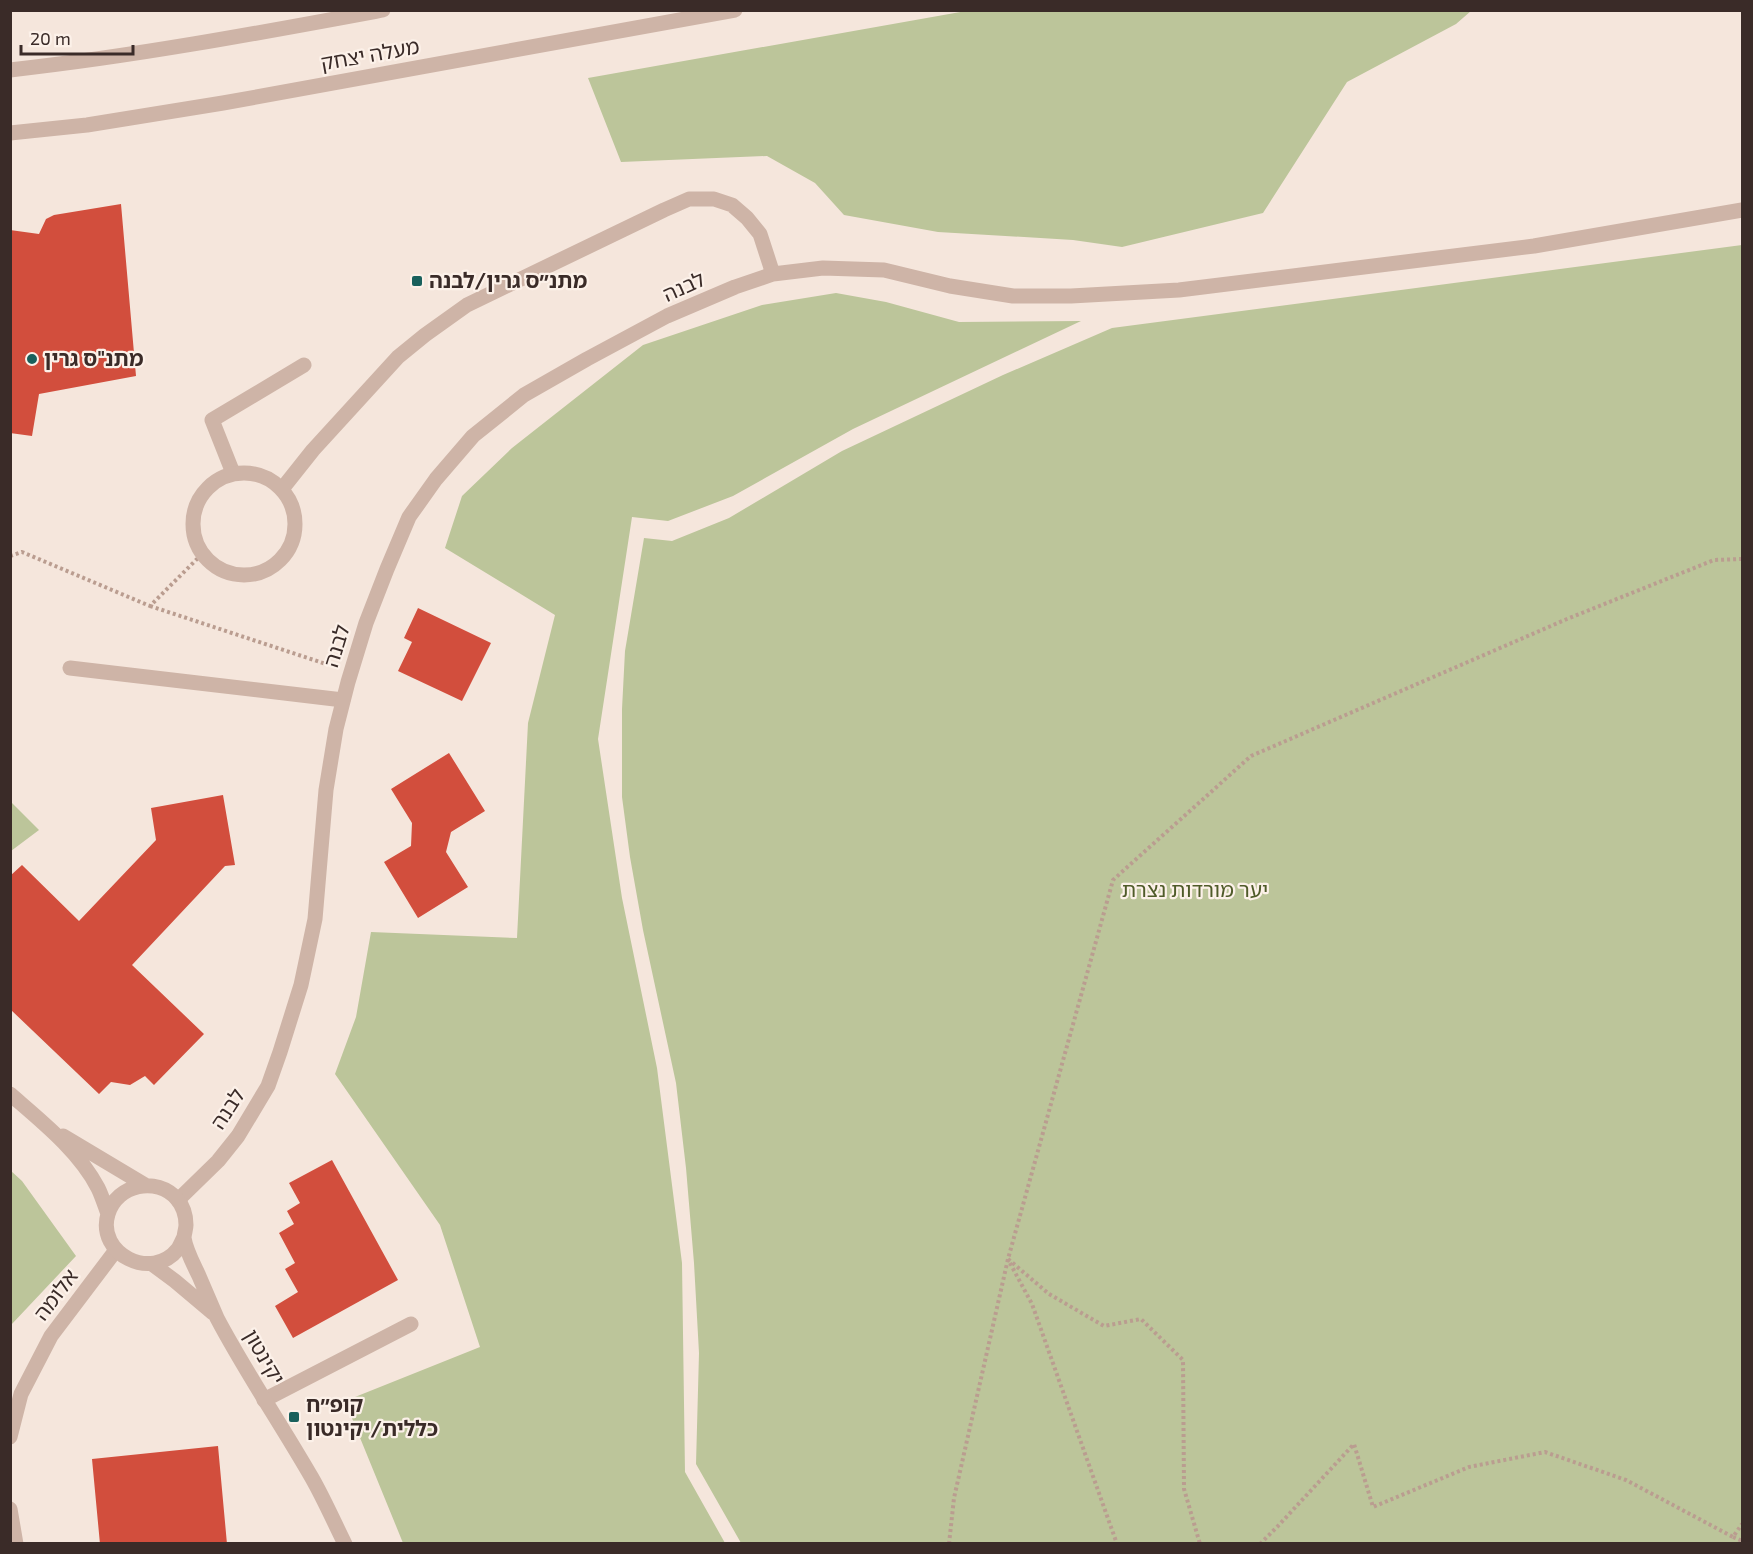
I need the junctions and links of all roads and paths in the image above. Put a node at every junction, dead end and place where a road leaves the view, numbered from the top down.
1 (383, 10) edge
2 (735, 10) edge
3 (10, 70) edge
4 (10, 133) edge
5 (1743, 210) edge
6 (773, 274) junction
7 (304, 365) dead end
8 (233, 473) junction
9 (282, 489) junction
10 (202, 554) junction
11 (10, 556) edge
12 (1743, 559) edge
13 (150, 606) junction
14 (70, 668) dead end
15 (351, 672) junction
16 (343, 700) junction
17 (10, 1094) edge
18 (48, 1127) junction
19 (145, 1185) junction
20 (178, 1200) junction
21 (108, 1215) junction
22 (184, 1237) junction
23 (116, 1250) junction
24 (1008, 1259) junction
25 (152, 1264) junction
26 (217, 1317) junction
27 (411, 1324) dead end
28 (264, 1400) junction
29 (10, 1437) edge
30 (10, 1509) edge
31 (1743, 1524) edge
32 (1733, 1536) junction
33 (1743, 1541) edge
34 (16, 1544) edge
35 (345, 1544) edge
36 (949, 1544) edge
37 (1118, 1544) edge
38 (1200, 1544) edge
39 (1260, 1544) edge

1 - 3 street, מעלה יצחק
2 - 4 street, מעלה יצחק
5 - 6 street, לבנה
6 - 9 street
6 - 15 street, לבנה
7 - 8 street
8 - 9 street
8 - 10 street
9 - 10 street
10 - 13 path
11 - 13 path
12 - 24 path
13 - 15 path
14 - 16 street
15 - 16 street, לבנה
16 - 20 street, לבנה
17 - 18 street
18 - 19 street
18 - 21 street
19 - 20 street
19 - 21 street
20 - 22 street
21 - 23 street
22 - 25 street
22 - 26 street, יקינטון
23 - 25 street
23 - 29 street, אלומה
24 - 36 path
24 - 37 path
24 - 38 path
25 - 26 street, יקינטון
26 - 28 street, יקינטון
27 - 28 street
28 - 35 street, יקינטון
30 - 34 street
31 - 32 path
32 - 33 path
32 - 39 path

